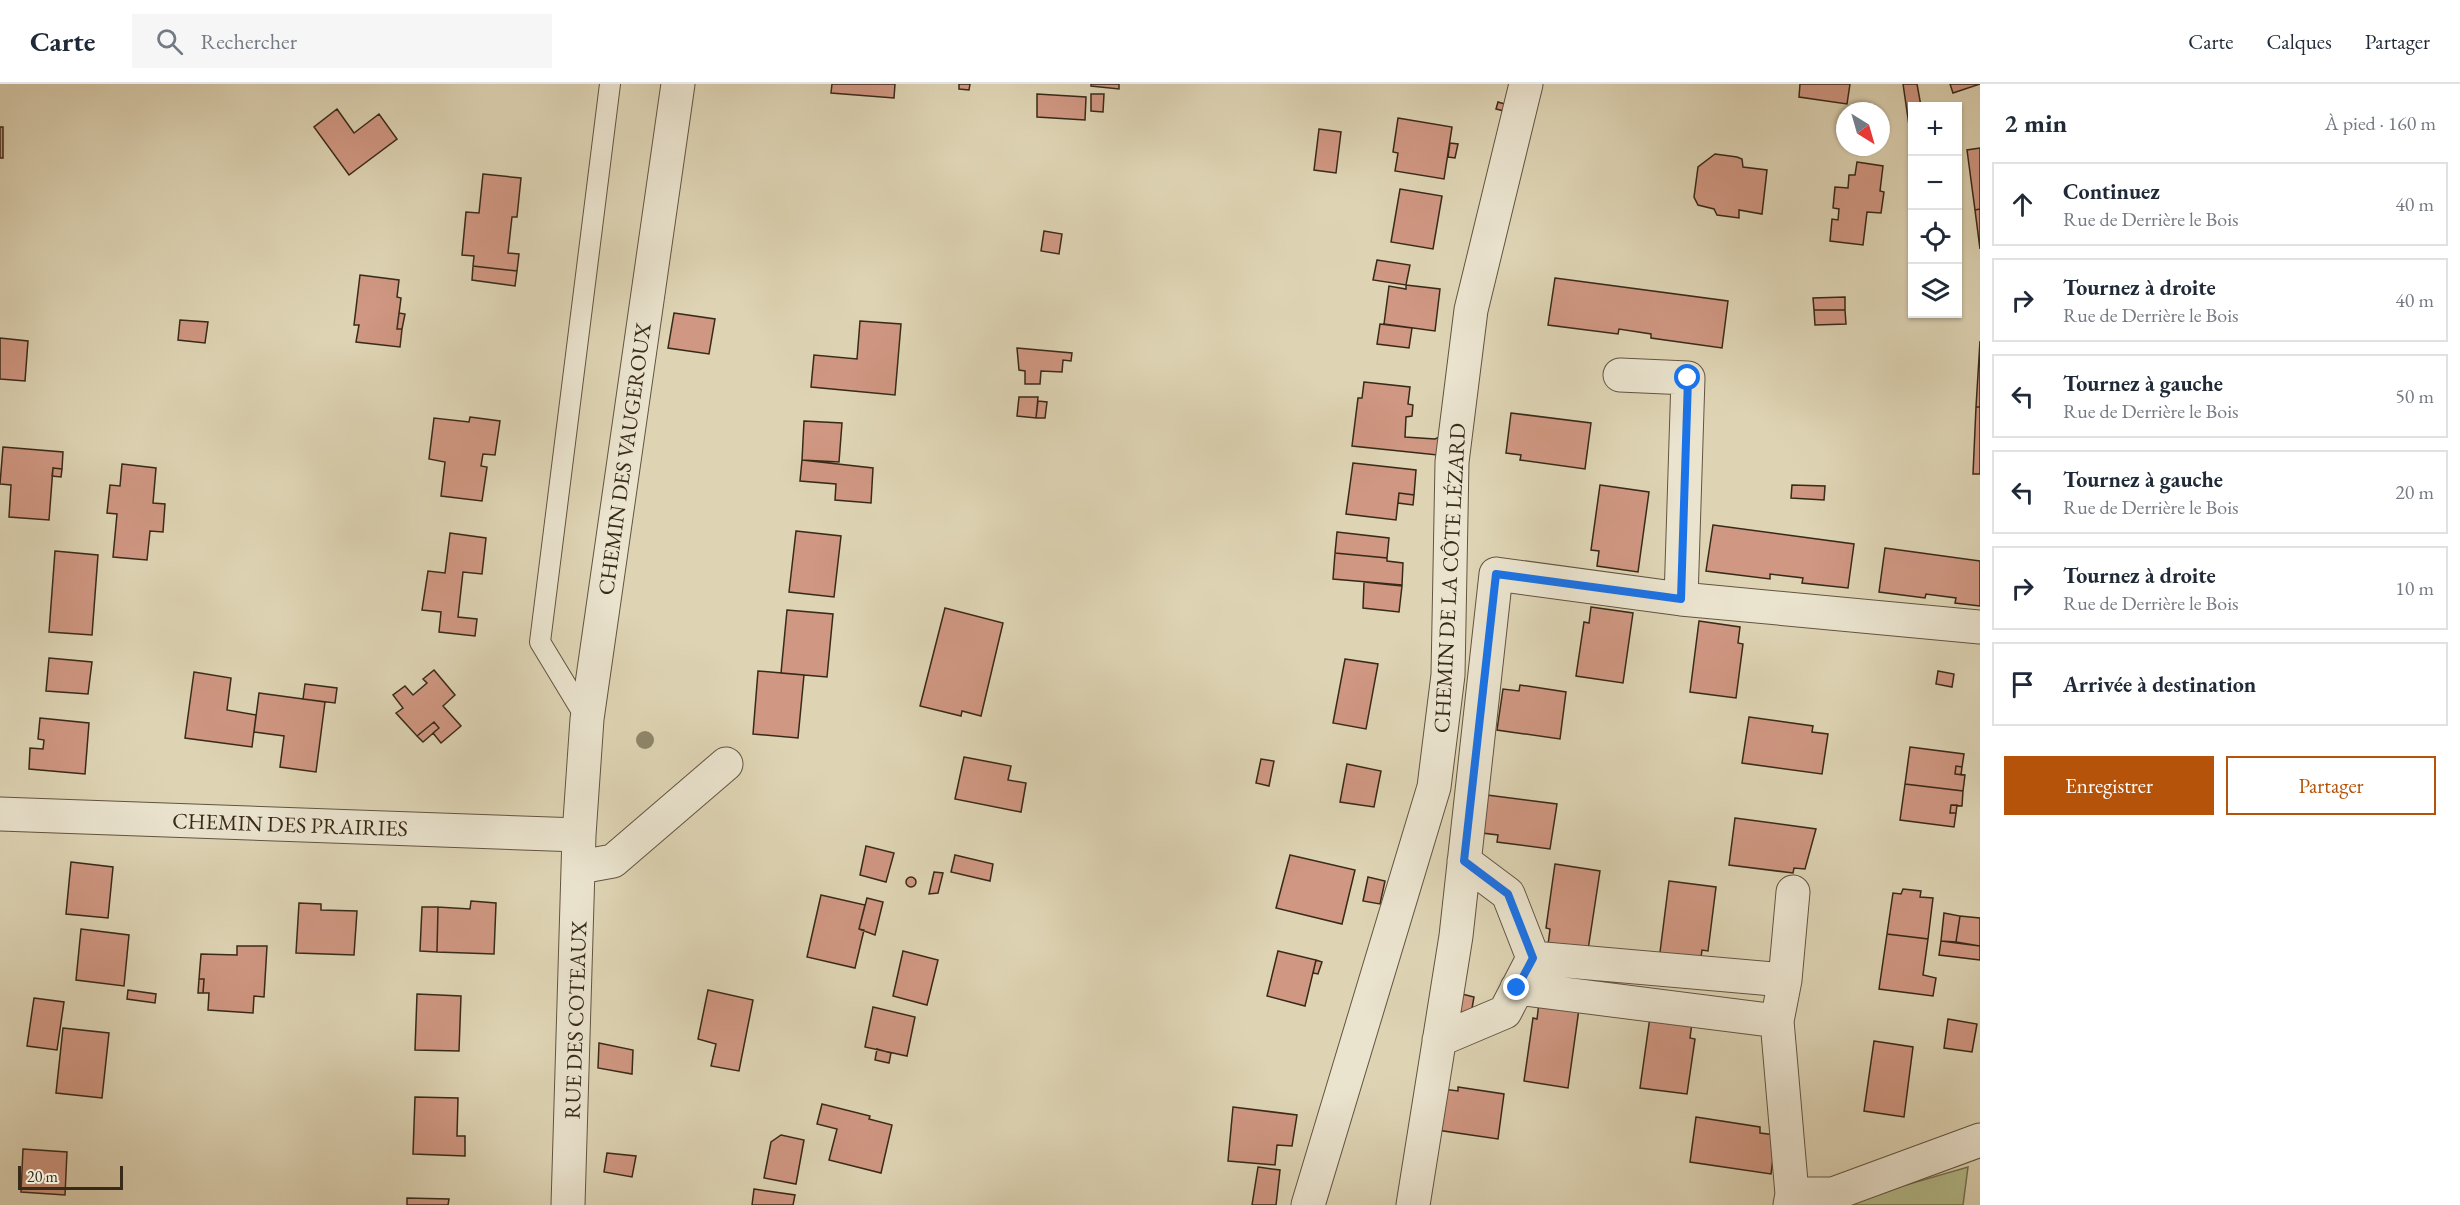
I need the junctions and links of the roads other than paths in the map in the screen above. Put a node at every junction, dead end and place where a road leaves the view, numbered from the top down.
1 (610, 84) edge
2 (678, 84) edge
3 (1526, 84) edge
4 (1620, 375) dead end
5 (1681, 599) junction
6 (1980, 627) edge
7 (587, 719) junction
8 (726, 764) dead end
9 (0, 814) edge
10 (579, 835) junction
11 (1464, 861) junction
12 (580, 867) junction
13 (1793, 892) dead end
14 (1533, 958) junction
15 (1785, 980) junction
16 (1517, 988) junction
17 (1777, 1021) junction
18 (1439, 1040) junction
19 (1980, 1140) edge
20 (1791, 1199) edge
21 (568, 1205) edge
22 (1308, 1205) edge
23 (1413, 1205) edge

1 - 7 lane
2 - 7 street, CHEMIN DES VAUGEROUX
3 - 22 street, CHEMIN DE LA CÔTE LÉZARD
4 - 5 street
5 - 6 street
5 - 11 street
7 - 10 street, CHEMIN DES VAUGEROUX
8 - 12 street
9 - 10 street, CHEMIN DES PRAIRIES
10 - 12 street, RUE DES COTEAUX
11 - 14 street
11 - 18 street
12 - 21 street, RUE DES COTEAUX
13 - 15 street
14 - 15 street
14 - 16 street
15 - 17 street
16 - 17 street
16 - 18 street
17 - 20 street
18 - 23 street
19 - 20 street

